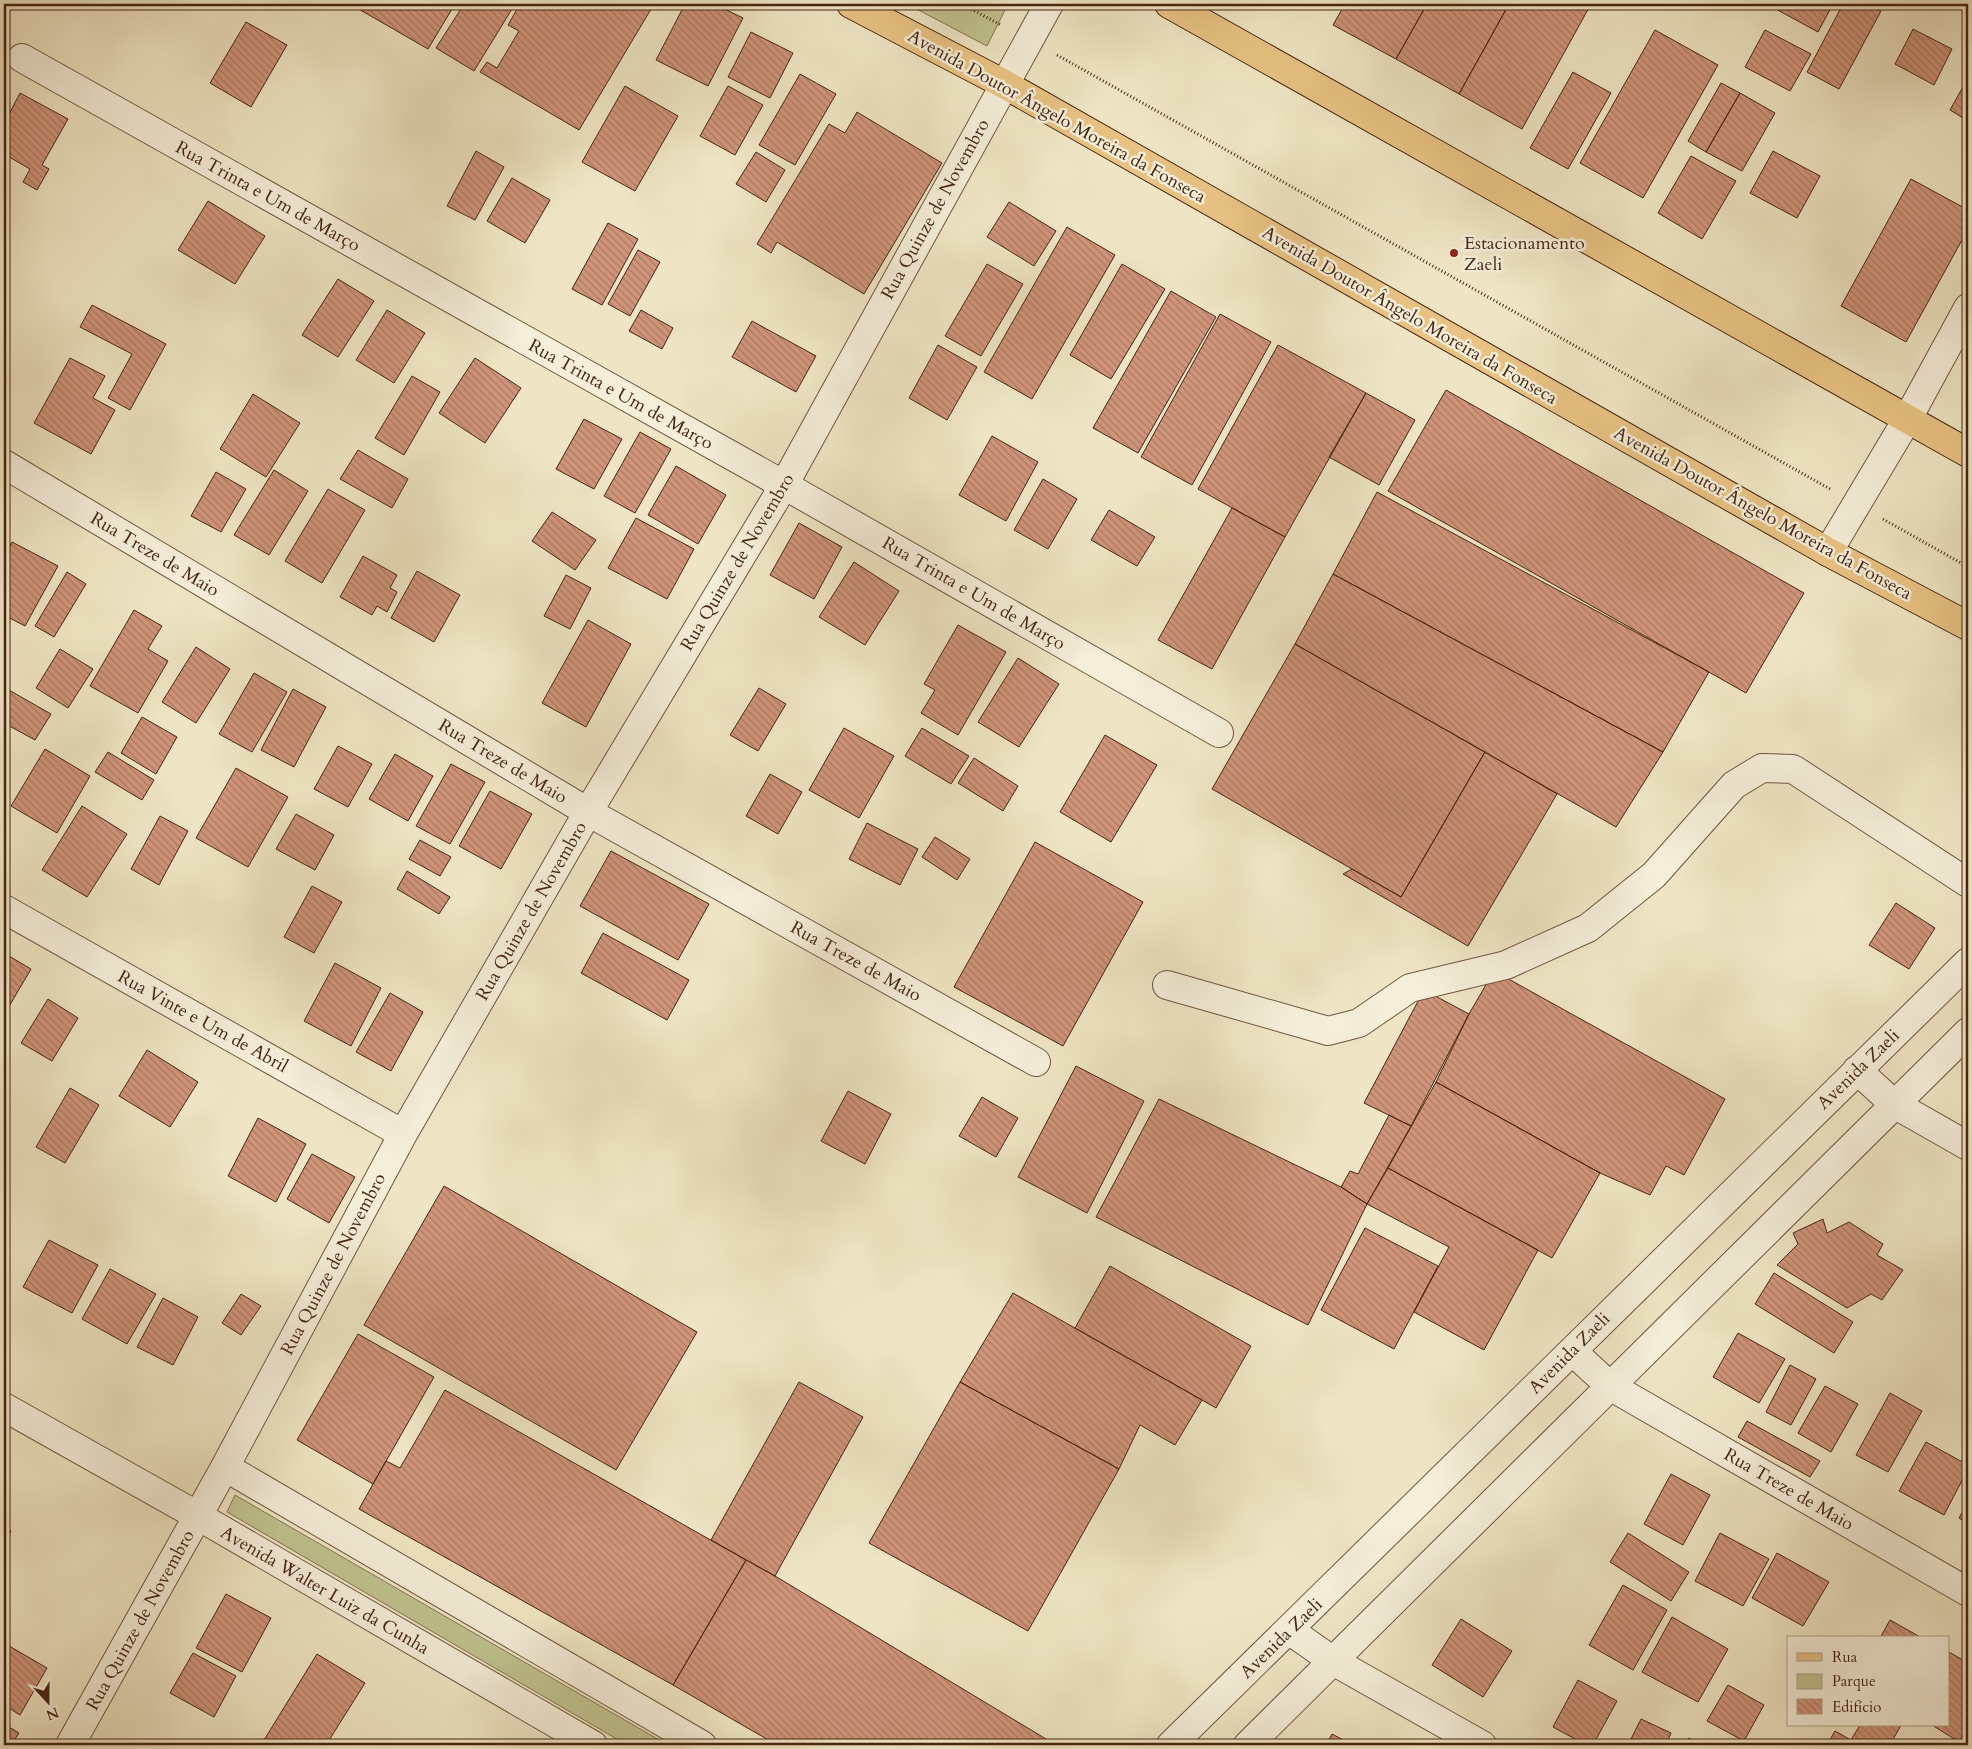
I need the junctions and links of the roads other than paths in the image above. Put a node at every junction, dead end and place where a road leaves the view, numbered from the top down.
1 (851, 4) edge
2 (1050, 4) edge
3 (1169, 4) edge
4 (22, 58) dead end
5 (1004, 84) junction
6 (1968, 308) edge
7 (1908, 418) junction
8 (1968, 453) edge
9 (4, 464) edge
10 (784, 485) junction
11 (1828, 552) junction
12 (1968, 626) edge
13 (1219, 733) dead end
14 (588, 812) junction
15 (1968, 883) edge
16 (4, 909) edge
17 (1968, 962) edge
18 (1167, 985) dead end
19 (1968, 1032) edge
20 (1036, 1062) dead end
21 (1857, 1070) junction
22 (1894, 1104) junction
23 (403, 1134) junction
24 (1968, 1146) edge
25 (1572, 1351) junction
26 (1610, 1386) junction
27 (4, 1407) edge
28 (225, 1467) junction
29 (198, 1516) junction
30 (1968, 1592) edge
31 (1289, 1630) junction
32 (1333, 1662) junction
33 (70, 1745) edge
34 (593, 1745) edge
35 (702, 1745) edge
36 (1171, 1745) edge
37 (1248, 1745) edge
38 (1482, 1745) edge

1 - 5 main road, Avenida Doutor Ângelo Moreira da Fonseca
2 - 5 street, Rua Quinze de Novembro
3 - 7 main road
4 - 10 street, Rua Trinta e Um de Março
5 - 10 street, Rua Quinze de Novembro
5 - 11 main road, Avenida Doutor Ângelo Moreira da Fonseca
6 - 7 street
7 - 8 main road
7 - 11 street
9 - 14 street, Rua Treze de Maio
10 - 13 street, Rua Trinta e Um de Março
10 - 14 street, Rua Quinze de Novembro
11 - 12 main road, Avenida Doutor Ângelo Moreira da Fonseca
14 - 20 street, Rua Treze de Maio
14 - 23 street, Rua Quinze de Novembro
15 - 18 street
16 - 23 street, Rua Vinte e Um de Abril
17 - 21 street, Avenida Zaeli
19 - 22 street
21 - 22 street
21 - 25 street, Avenida Zaeli
22 - 24 street
22 - 26 street
23 - 28 street, Rua Quinze de Novembro
25 - 26 street, Rua Treze de Maio
25 - 31 street, Avenida Zaeli
26 - 30 street, Rua Treze de Maio
26 - 32 street
27 - 29 street, Avenida Walter Luiz da Cunha
28 - 29 street, Rua Quinze de Novembro
28 - 35 street
29 - 33 street, Rua Quinze de Novembro
29 - 34 street, Avenida Walter Luiz da Cunha
31 - 32 street
31 - 36 street, Avenida Zaeli
32 - 37 street
32 - 38 street

